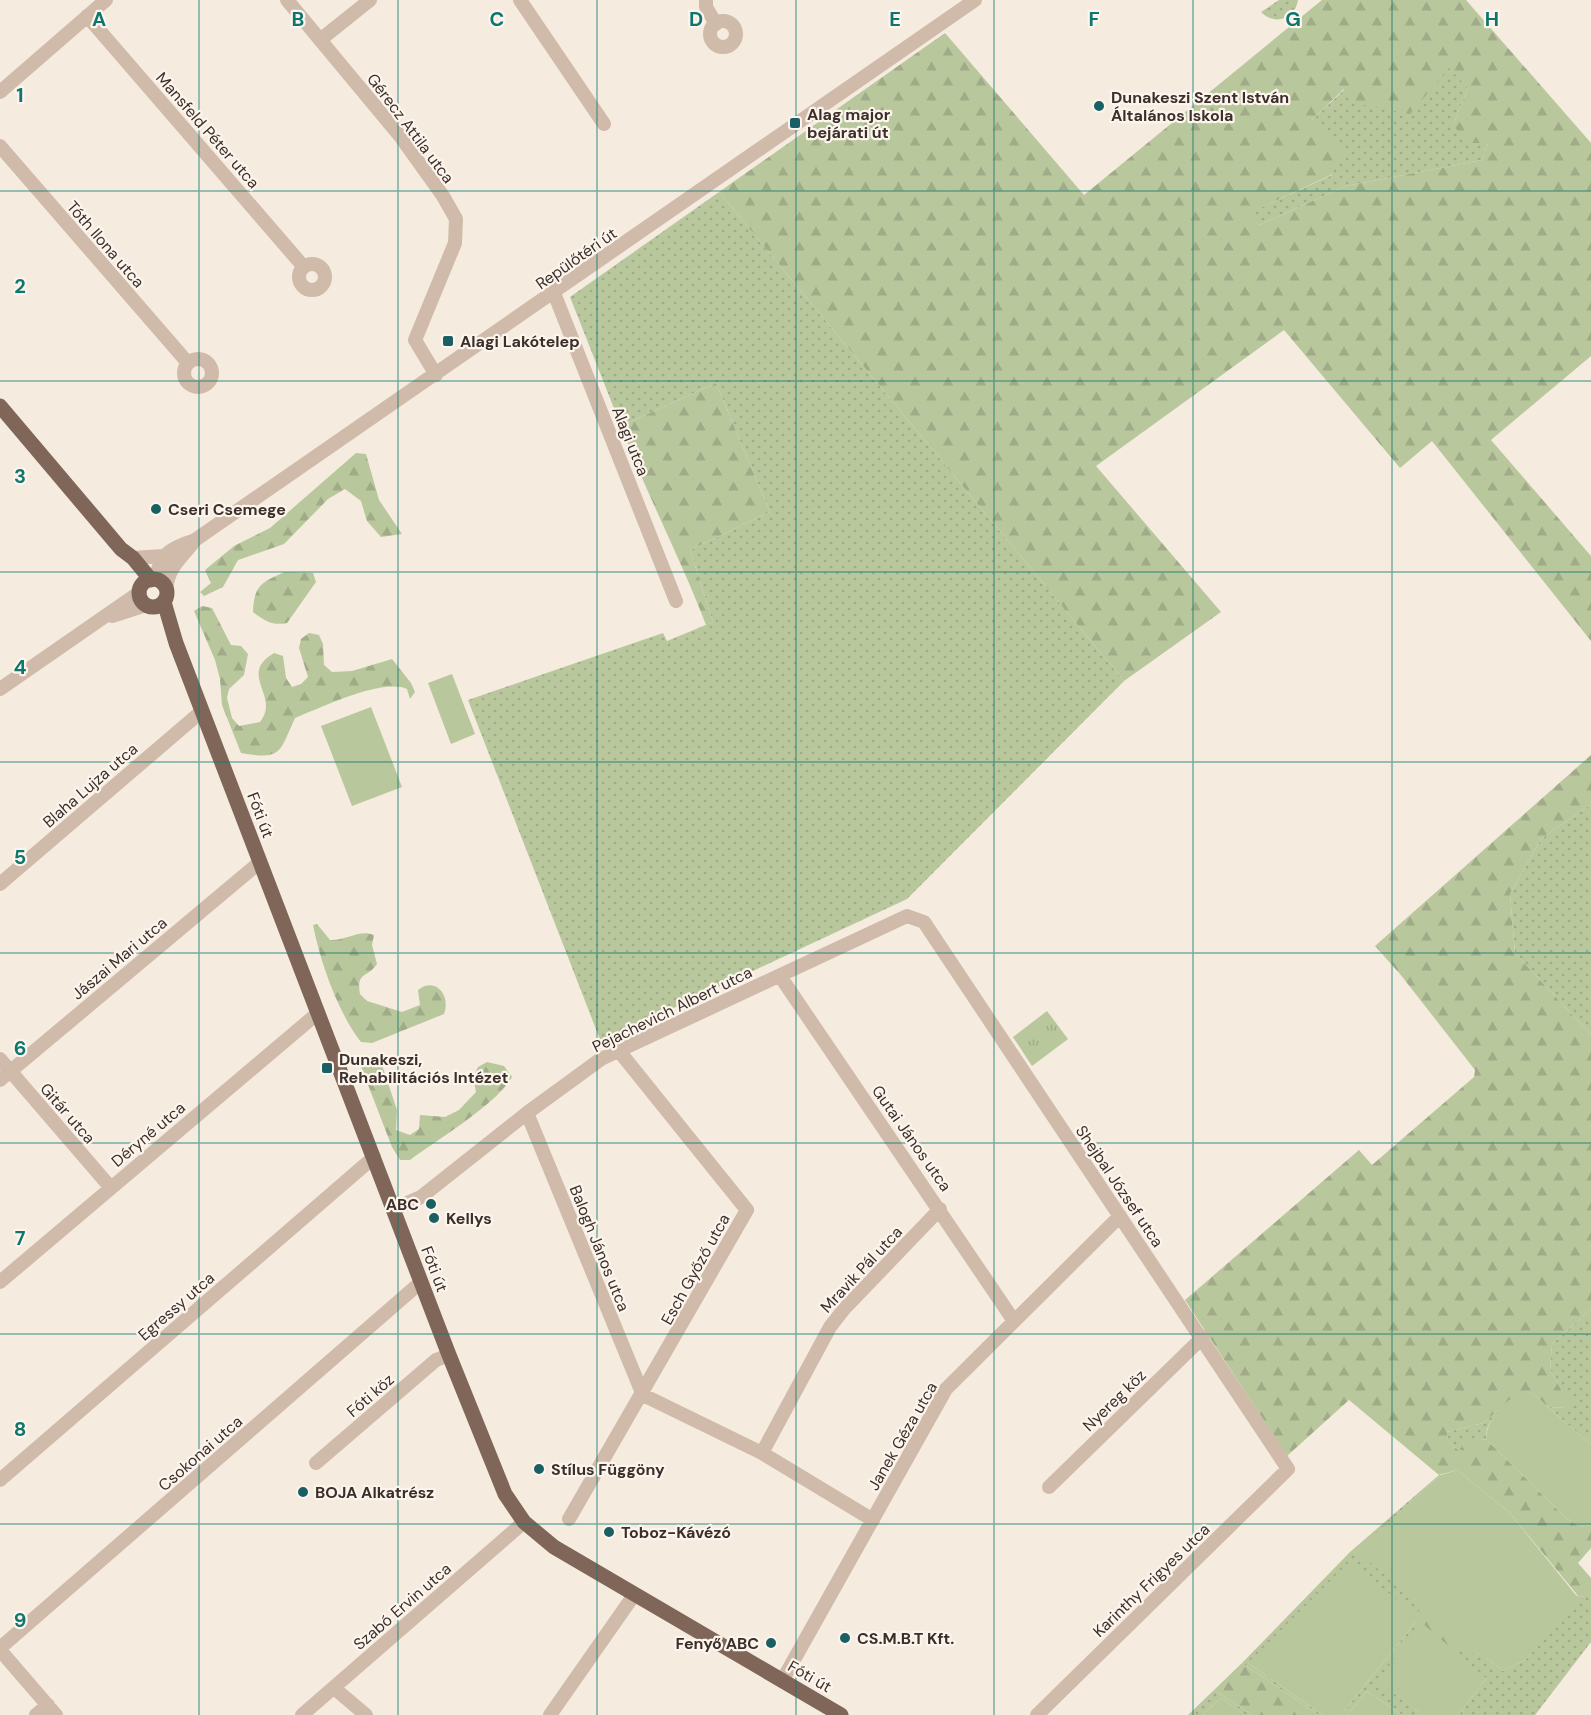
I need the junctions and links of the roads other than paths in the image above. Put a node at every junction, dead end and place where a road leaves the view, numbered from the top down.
1 (106, 0) edge
2 (287, 0) edge
3 (370, 0) edge
4 (520, 0) edge
5 (706, 0) edge
6 (975, 0) edge
7 (87, 16) junction
8 (716, 24) dead end
9 (320, 40) junction
10 (0, 92) edge
11 (604, 123) dead end
12 (0, 146) edge
13 (303, 266) dead end
14 (554, 293) junction
15 (188, 363) dead end
16 (436, 375) junction
17 (0, 406) edge
18 (195, 540) junction
19 (127, 554) junction
20 (163, 556) junction
21 (152, 593) junction
22 (676, 601) dead end
23 (0, 689) edge
24 (202, 711) junction
25 (260, 862) junction
26 (0, 884) edge
27 (924, 922) joint
28 (780, 976) junction
29 (318, 1013) junction
30 (619, 1051) junction
31 (0, 1059) edge
32 (5, 1076) edge
33 (527, 1113) junction
34 (374, 1157) junction
35 (111, 1188) junction
36 (394, 1209) junction
37 (940, 1209) junction
38 (1120, 1216) junction
39 (0, 1282) edge
40 (421, 1282) junction
41 (1014, 1321) junction
42 (1203, 1337) junction
43 (448, 1355) junction
44 (643, 1395) junction
45 (762, 1453) junction
46 (316, 1463) dead end
47 (1288, 1469) joint
48 (0, 1480) edge
49 (1049, 1487) dead end
50 (569, 1520) dead end
51 (873, 1520) junction
52 (524, 1522) junction
53 (633, 1595) junction
54 (0, 1649) edge
55 (782, 1681) junction
56 (334, 1688) junction
57 (52, 1710) edge
58 (36, 1715) edge
59 (302, 1715) edge
60 (366, 1715) edge
61 (550, 1715) edge
62 (841, 1715) edge
63 (1037, 1715) edge

1 - 7 street
2 - 9 street
3 - 9 street
4 - 11 street
5 - 8 street
6 - 14 street, Repülőtéri út
7 - 10 street
7 - 13 street, Mansfeld Péter utca
9 - 16 street, Gérecz Attila utca
12 - 15 street, Tóth Ilona utca
14 - 16 street, Repülőtéri út
14 - 22 street, Alagi utca
16 - 18 street, Repülőtéri út
17 - 19 main road, Fóti út
18 - 20 street, Repülőtéri út
18 - 21 street, Repülőtéri út
19 - 20 street, Repülőtéri út
19 - 21 main road, Fóti út
20 - 21 street
21 - 23 street
21 - 24 main road, Fóti út
24 - 25 main road, Fóti út
24 - 26 street, Blaha Lujza utca
25 - 29 main road, Fóti út
25 - 32 street, Jászai Mari utca
27 - 28 street, Pejachevich Albert utca
27 - 38 street, Shejbal József utca
28 - 30 street, Pejachevich Albert utca
28 - 37 street, Gutai János utca
29 - 34 main road, Fóti út
29 - 35 street, Déryné utca
30 - 33 street, Pejachevich Albert utca
30 - 44 street, Esch Győző utca
31 - 32 street, Gitár utca
32 - 35 street, Gitár utca
33 - 36 street, Pejachevich Albert utca
33 - 44 street, Balogh János utca
34 - 36 main road, Fóti út
34 - 48 street, Egressy utca
35 - 39 street, Déryné utca
36 - 40 main road, Fóti út
37 - 41 street, Gutai János utca
37 - 45 street, Mravik Pál utca
38 - 41 street, Janek Géza utca
38 - 42 street, Shejbal József utca
40 - 43 main road, Fóti út
40 - 54 street, Csokonai utca
41 - 51 street, Janek Géza utca
42 - 47 street, Shejbal József utca
42 - 49 street, Nyereg köz
43 - 46 street, Fóti köz
43 - 52 main road, Fóti út
44 - 45 street
44 - 50 street, Esch Győző utca
45 - 51 street
47 - 63 street, Karinthy Frigyes utca
51 - 55 street, Janek Géza utca
52 - 53 main road, Fóti út
52 - 56 street, Szabó Ervin utca
53 - 55 main road, Fóti út
53 - 61 street
54 - 57 street
55 - 62 main road, Fóti út
56 - 59 street, Szabó Ervin utca
56 - 60 street
57 - 58 street

